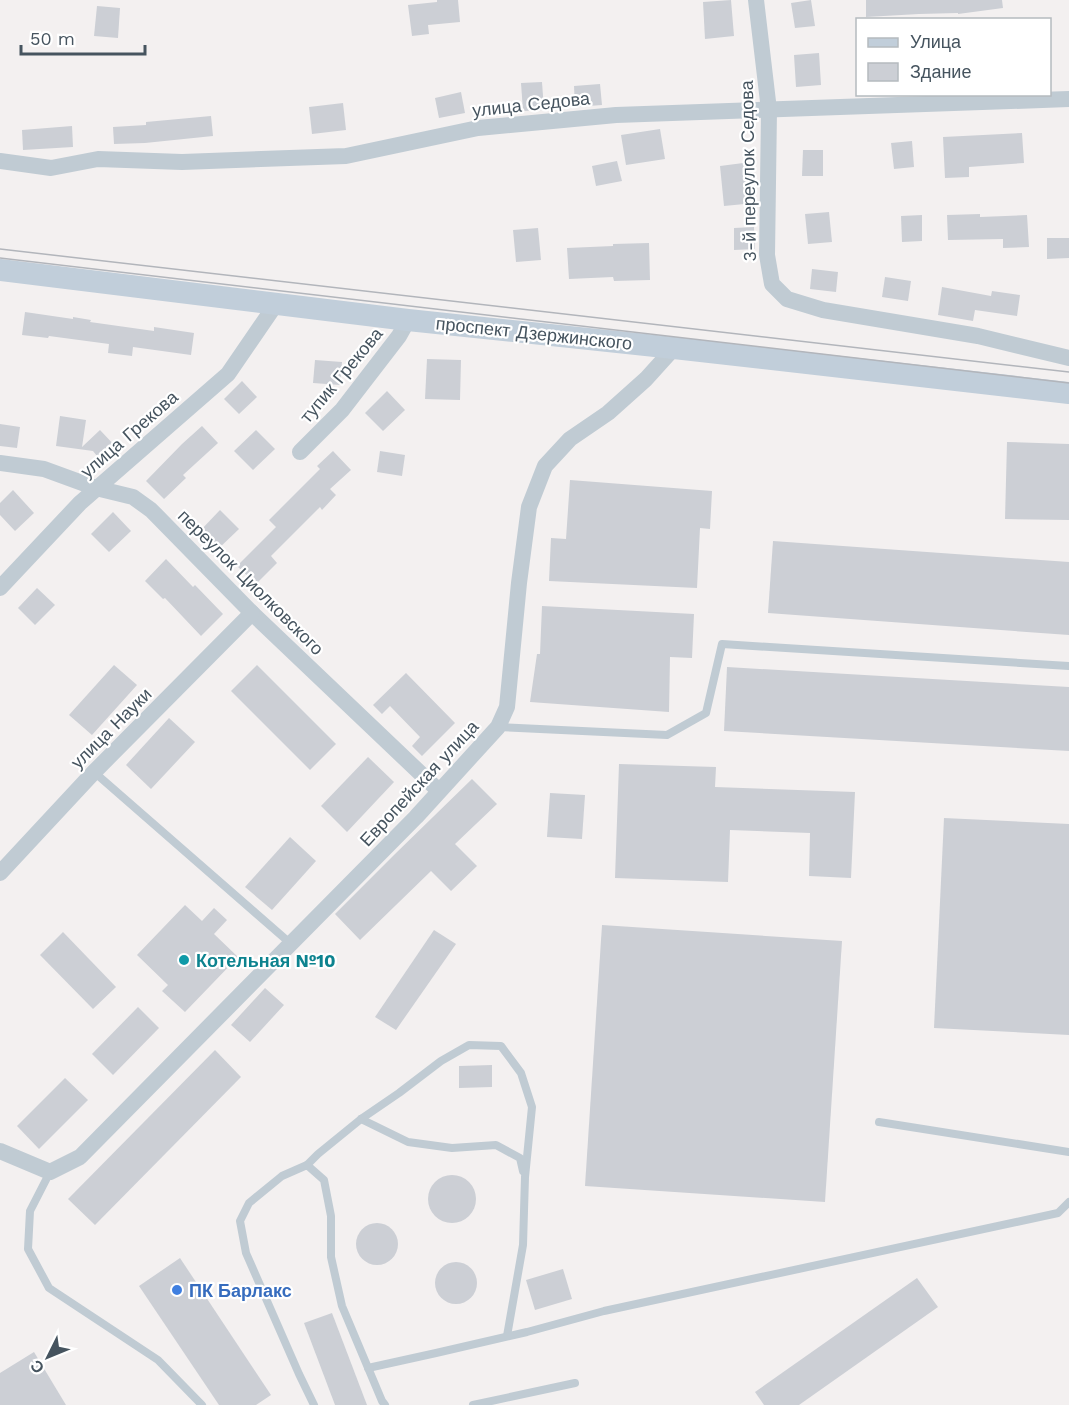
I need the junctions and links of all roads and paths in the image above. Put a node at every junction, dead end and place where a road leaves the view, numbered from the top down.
1 (756, 0) edge
2 (1069, 99) edge
3 (769, 110) junction
4 (0, 161) edge
5 (0, 270) edge
6 (276, 304) junction
7 (408, 320) junction
8 (674, 348) junction
9 (1069, 358) edge
10 (1069, 393) edge
11 (300, 452) dead end
12 (0, 463) edge
13 (96, 488) junction
14 (0, 588) edge
15 (252, 613) junction
16 (1069, 666) edge
17 (498, 727) junction
18 (94, 772) junction
19 (439, 791) junction
20 (0, 873) edge
21 (290, 943) junction
22 (361, 1119) junction
23 (879, 1122) dead end
24 (0, 1151) edge
25 (1069, 1152) edge
26 (307, 1165) junction
27 (50, 1172) junction
28 (525, 1177) junction
29 (1069, 1202) edge
30 (507, 1336) junction
31 (368, 1368) junction
32 (575, 1383) dead end
33 (202, 1405) edge
34 (314, 1405) edge
35 (385, 1405) edge
36 (473, 1405) edge

1 - 3 street, 3-й переулок Седова
2 - 3 street, улица Седова
3 - 4 street, улица Седова
3 - 9 street, 3-й переулок Седова
5 - 6 main road, проспект Дзержинского
6 - 7 main road, проспект Дзержинского
6 - 13 street, улица Грекова
7 - 8 main road, проспект Дзержинского
7 - 11 street, тупик Грекова
8 - 10 main road, проспект Дзержинского
8 - 17 street, Европейская улица
12 - 13 street, переулок Циолковского
13 - 14 street, улица Грекова
13 - 15 street, переулок Циолковского
15 - 18 street, улица Науки
15 - 19 street, переулок Циолковского
16 - 17 lane
17 - 19 street, Европейская улица
18 - 20 street, улица Науки
18 - 21 lane
19 - 21 street, Европейская улица
21 - 27 street, Европейская улица
22 - 26 lane
22 - 28 lane
22 - 28 lane
23 - 25 lane
24 - 27 street
26 - 31 lane
26 - 34 lane
27 - 33 lane
28 - 30 lane
29 - 30 lane
30 - 31 lane
31 - 35 lane
32 - 36 lane

